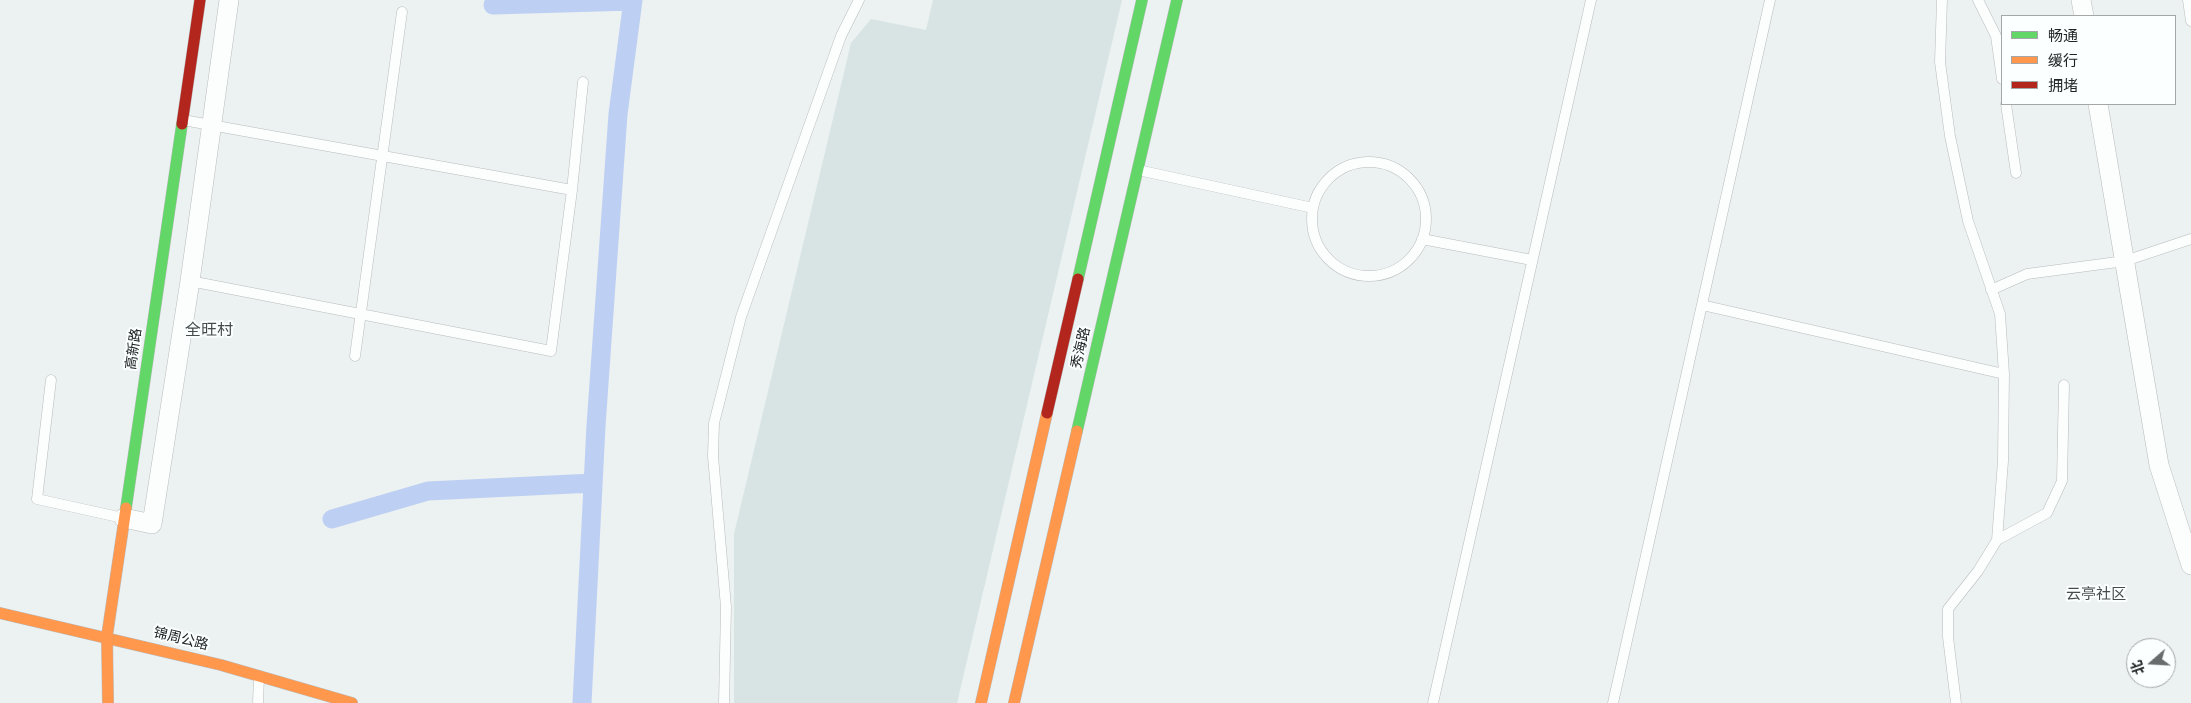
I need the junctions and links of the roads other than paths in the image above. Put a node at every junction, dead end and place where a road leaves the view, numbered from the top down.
1 (200, 0) edge
2 (228, 0) edge
3 (859, 0) edge
4 (1142, 0) edge
5 (1177, 0) edge
6 (1590, 0) edge
7 (1770, 0) edge
8 (1942, 0) edge
9 (1978, 0) edge
10 (2081, 0) edge
11 (2188, 0) edge
12 (402, 12) dead end
13 (2084, 15) edge
14 (2191, 21) edge
15 (2001, 72) edge
16 (582, 82) dead end
17 (2006, 105) edge
18 (2098, 105) edge
19 (182, 119) junction
20 (212, 124) junction
21 (383, 156) junction
22 (1138, 170) junction
23 (2016, 173) dead end
24 (572, 190) junction
25 (1313, 208) junction
26 (1087, 239) junction
27 (1422, 239) junction
28 (2191, 239) edge
29 (1120, 247) junction
30 (1532, 260) junction
31 (2125, 261) junction
32 (190, 281) junction
33 (1991, 290) junction
34 (1702, 305) junction
35 (360, 314) junction
36 (355, 356) dead end
37 (2004, 374) junction
38 (51, 380) dead end
39 (2064, 385) dead end
40 (124, 518) junction
41 (1997, 540) junction
42 (2191, 565) edge
43 (0, 613) edge
44 (107, 636) junction
45 (259, 675) junction
46 (108, 703) edge
47 (258, 703) edge
48 (352, 703) edge
49 (724, 703) edge
50 (981, 703) edge
51 (1014, 703) edge
52 (1433, 703) edge
53 (1613, 703) edge
54 (1956, 703) edge

1 - 19 main road, 高新路
2 - 20 street
3 - 49 lane
4 - 26 main road, 秀海路
5 - 22 main road, 秀海路
6 - 30 lane
7 - 34 lane
8 - 33 lane
9 - 15 lane
10 - 13 street
11 - 14 lane
12 - 21 lane
16 - 24 lane
17 - 23 lane
18 - 31 street
19 - 20 lane
19 - 40 main road, 高新路
20 - 21 lane
20 - 32 street
21 - 24 lane
21 - 35 lane
22 - 25 lane
22 - 29 main road, 秀海路
24 - 35 lane
25 - 27 lane
25 - 27 lane
26 - 29 street
26 - 50 main road, 秀海路
27 - 30 lane
28 - 31 lane
29 - 51 main road, 秀海路
30 - 52 lane
31 - 33 lane
31 - 42 street
32 - 35 lane
32 - 40 street
33 - 37 lane
34 - 37 lane
34 - 53 lane
35 - 36 lane
37 - 41 lane
38 - 40 lane
39 - 41 lane
40 - 44 main road, 高新路
41 - 54 lane
43 - 44 main road, 锦周公路
44 - 45 main road, 锦周公路
44 - 46 main road, 高新路
45 - 47 lane
45 - 48 main road, 锦周公路

